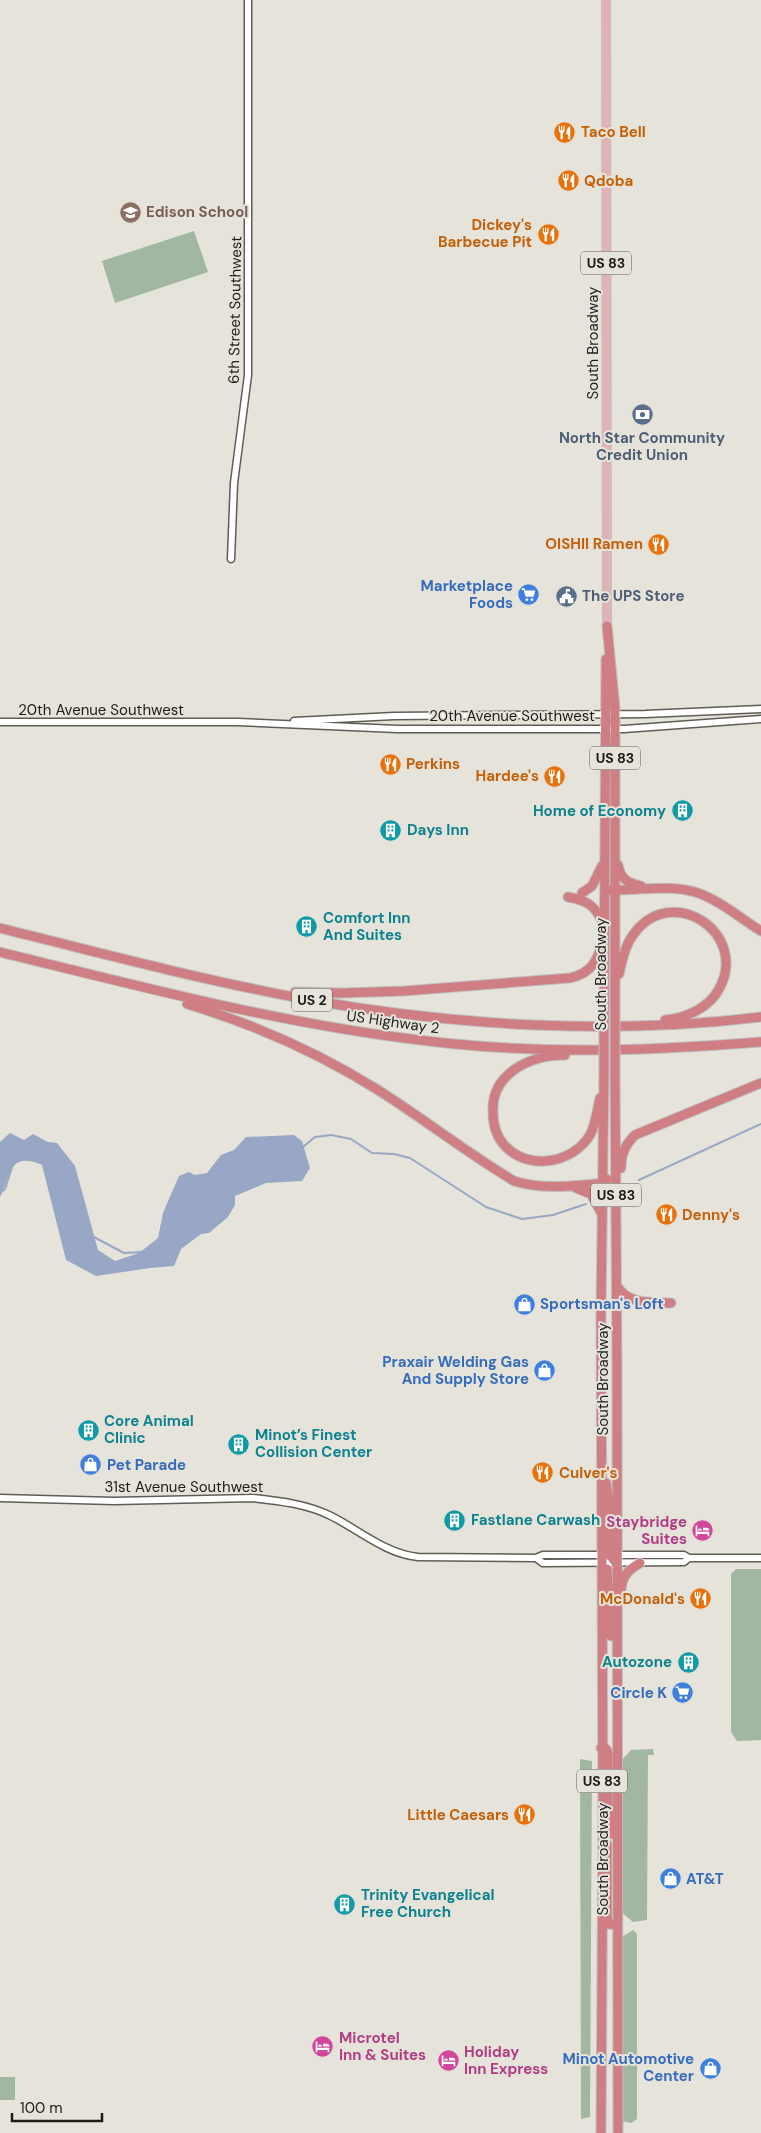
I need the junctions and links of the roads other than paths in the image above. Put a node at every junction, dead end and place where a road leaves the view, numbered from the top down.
1 (248, 0) edge
2 (606, 0) edge
3 (231, 559) dead end
4 (607, 626) junction
5 (761, 709) edge
6 (615, 714) junction
7 (604, 715) junction
8 (761, 719) edge
9 (0, 722) edge
10 (262, 723) junction
11 (604, 728) junction
12 (615, 728) junction
13 (616, 853) junction
14 (604, 862) junction
15 (604, 890) junction
16 (615, 890) junction
17 (654, 890) junction
18 (582, 893) dead end
19 (568, 897) dead end
20 (604, 926) junction
21 (0, 928) edge
22 (761, 931) edge
23 (604, 938) junction
24 (1, 952) edge
25 (241, 986) junction
26 (142, 987) junction
27 (615, 994) junction
28 (761, 1017) edge
29 (631, 1026) junction
30 (761, 1042) edge
31 (595, 1050) junction
32 (604, 1074) junction
33 (761, 1083) edge
34 (615, 1158) junction
35 (604, 1183) junction
36 (569, 1187) junction
37 (604, 1216) junction
38 (616, 1276) junction
39 (616, 1286) junction
40 (671, 1303) dead end
41 (0, 1498) edge
42 (689, 1558) junction
43 (761, 1558) edge
44 (609, 1559) junction
45 (640, 1563) junction
46 (602, 1616) junction
47 (616, 1620) junction
48 (616, 1676) junction
49 (617, 1744) junction
50 (602, 1748) junction
51 (603, 1814) junction
52 (617, 1859) junction
53 (617, 1925) junction
54 (601, 2133) edge
55 (618, 2133) edge

1 - 3 street, 6th Street Southwest
2 - 4 main road, South Broadway / US 83
4 - 6 highway, South Broadway / US 83
4 - 7 highway, South Broadway / US 83
5 - 6 street, 20th Avenue Southwest
6 - 7 street, 20th Avenue Southwest
6 - 12 highway, South Broadway / US 83
7 - 10 street, 20th Avenue Southwest
7 - 11 highway, South Broadway / US 83
8 - 12 street, 20th Avenue Southwest
9 - 10 street, 20th Avenue Southwest
10 - 11 street, 20th Avenue Southwest
11 - 12 street, 20th Avenue Southwest
11 - 14 highway, South Broadway / US 83
12 - 13 highway, South Broadway / US 83
13 - 16 highway, South Broadway / US 83
13 - 17 highway
14 - 15 highway, South Broadway / US 83
14 - 18 highway
15 - 16 highway
15 - 20 highway, South Broadway / US 83
16 - 17 highway
16 - 27 highway, South Broadway / US 83
17 - 22 highway
19 - 20 highway
20 - 23 highway, South Broadway / US 83
21 - 25 highway, US Highway 2 / US 2
23 - 25 highway
23 - 32 highway, South Broadway / US 83, bridge
24 - 26 highway, US Highway 2 / US 2
25 - 29 highway, US Highway 2 / US 2
26 - 31 highway, US Highway 2 / US 2
26 - 36 highway
27 - 29 highway
27 - 34 highway, South Broadway / US 83, bridge
28 - 29 highway, US Highway 2 / US 2
30 - 31 highway, US Highway 2 / US 2
31 - 32 highway
32 - 35 highway, South Broadway / US 83
33 - 38 highway
34 - 35 highway
34 - 38 highway, South Broadway / US 83
35 - 36 highway
35 - 37 highway, South Broadway / US 83
36 - 37 highway
37 - 44 highway, South Broadway / US 83
38 - 39 highway, South Broadway / US 83
39 - 40 highway
39 - 44 highway, South Broadway / US 83
41 - 44 street, 31st Avenue Southwest
42 - 43 street, 31st Avenue Southwest
42 - 44 street, 31st Avenue Southwest
42 - 45 street, 31st Avenue Southwest
44 - 45 street, 31st Avenue Southwest
44 - 46 highway, South Broadway / US 83
44 - 47 highway, South Broadway / US 83
44 - 48 highway
45 - 47 highway
46 - 49 highway
46 - 50 highway, South Broadway / US 83
47 - 48 highway, South Broadway / US 83
48 - 49 highway, South Broadway / US 83
49 - 52 highway, South Broadway / US 83
50 - 51 highway, South Broadway / US 83
50 - 52 highway
51 - 53 highway
51 - 54 highway, South Broadway / US 83
52 - 53 highway, South Broadway / US 83
53 - 55 highway, South Broadway / US 83

